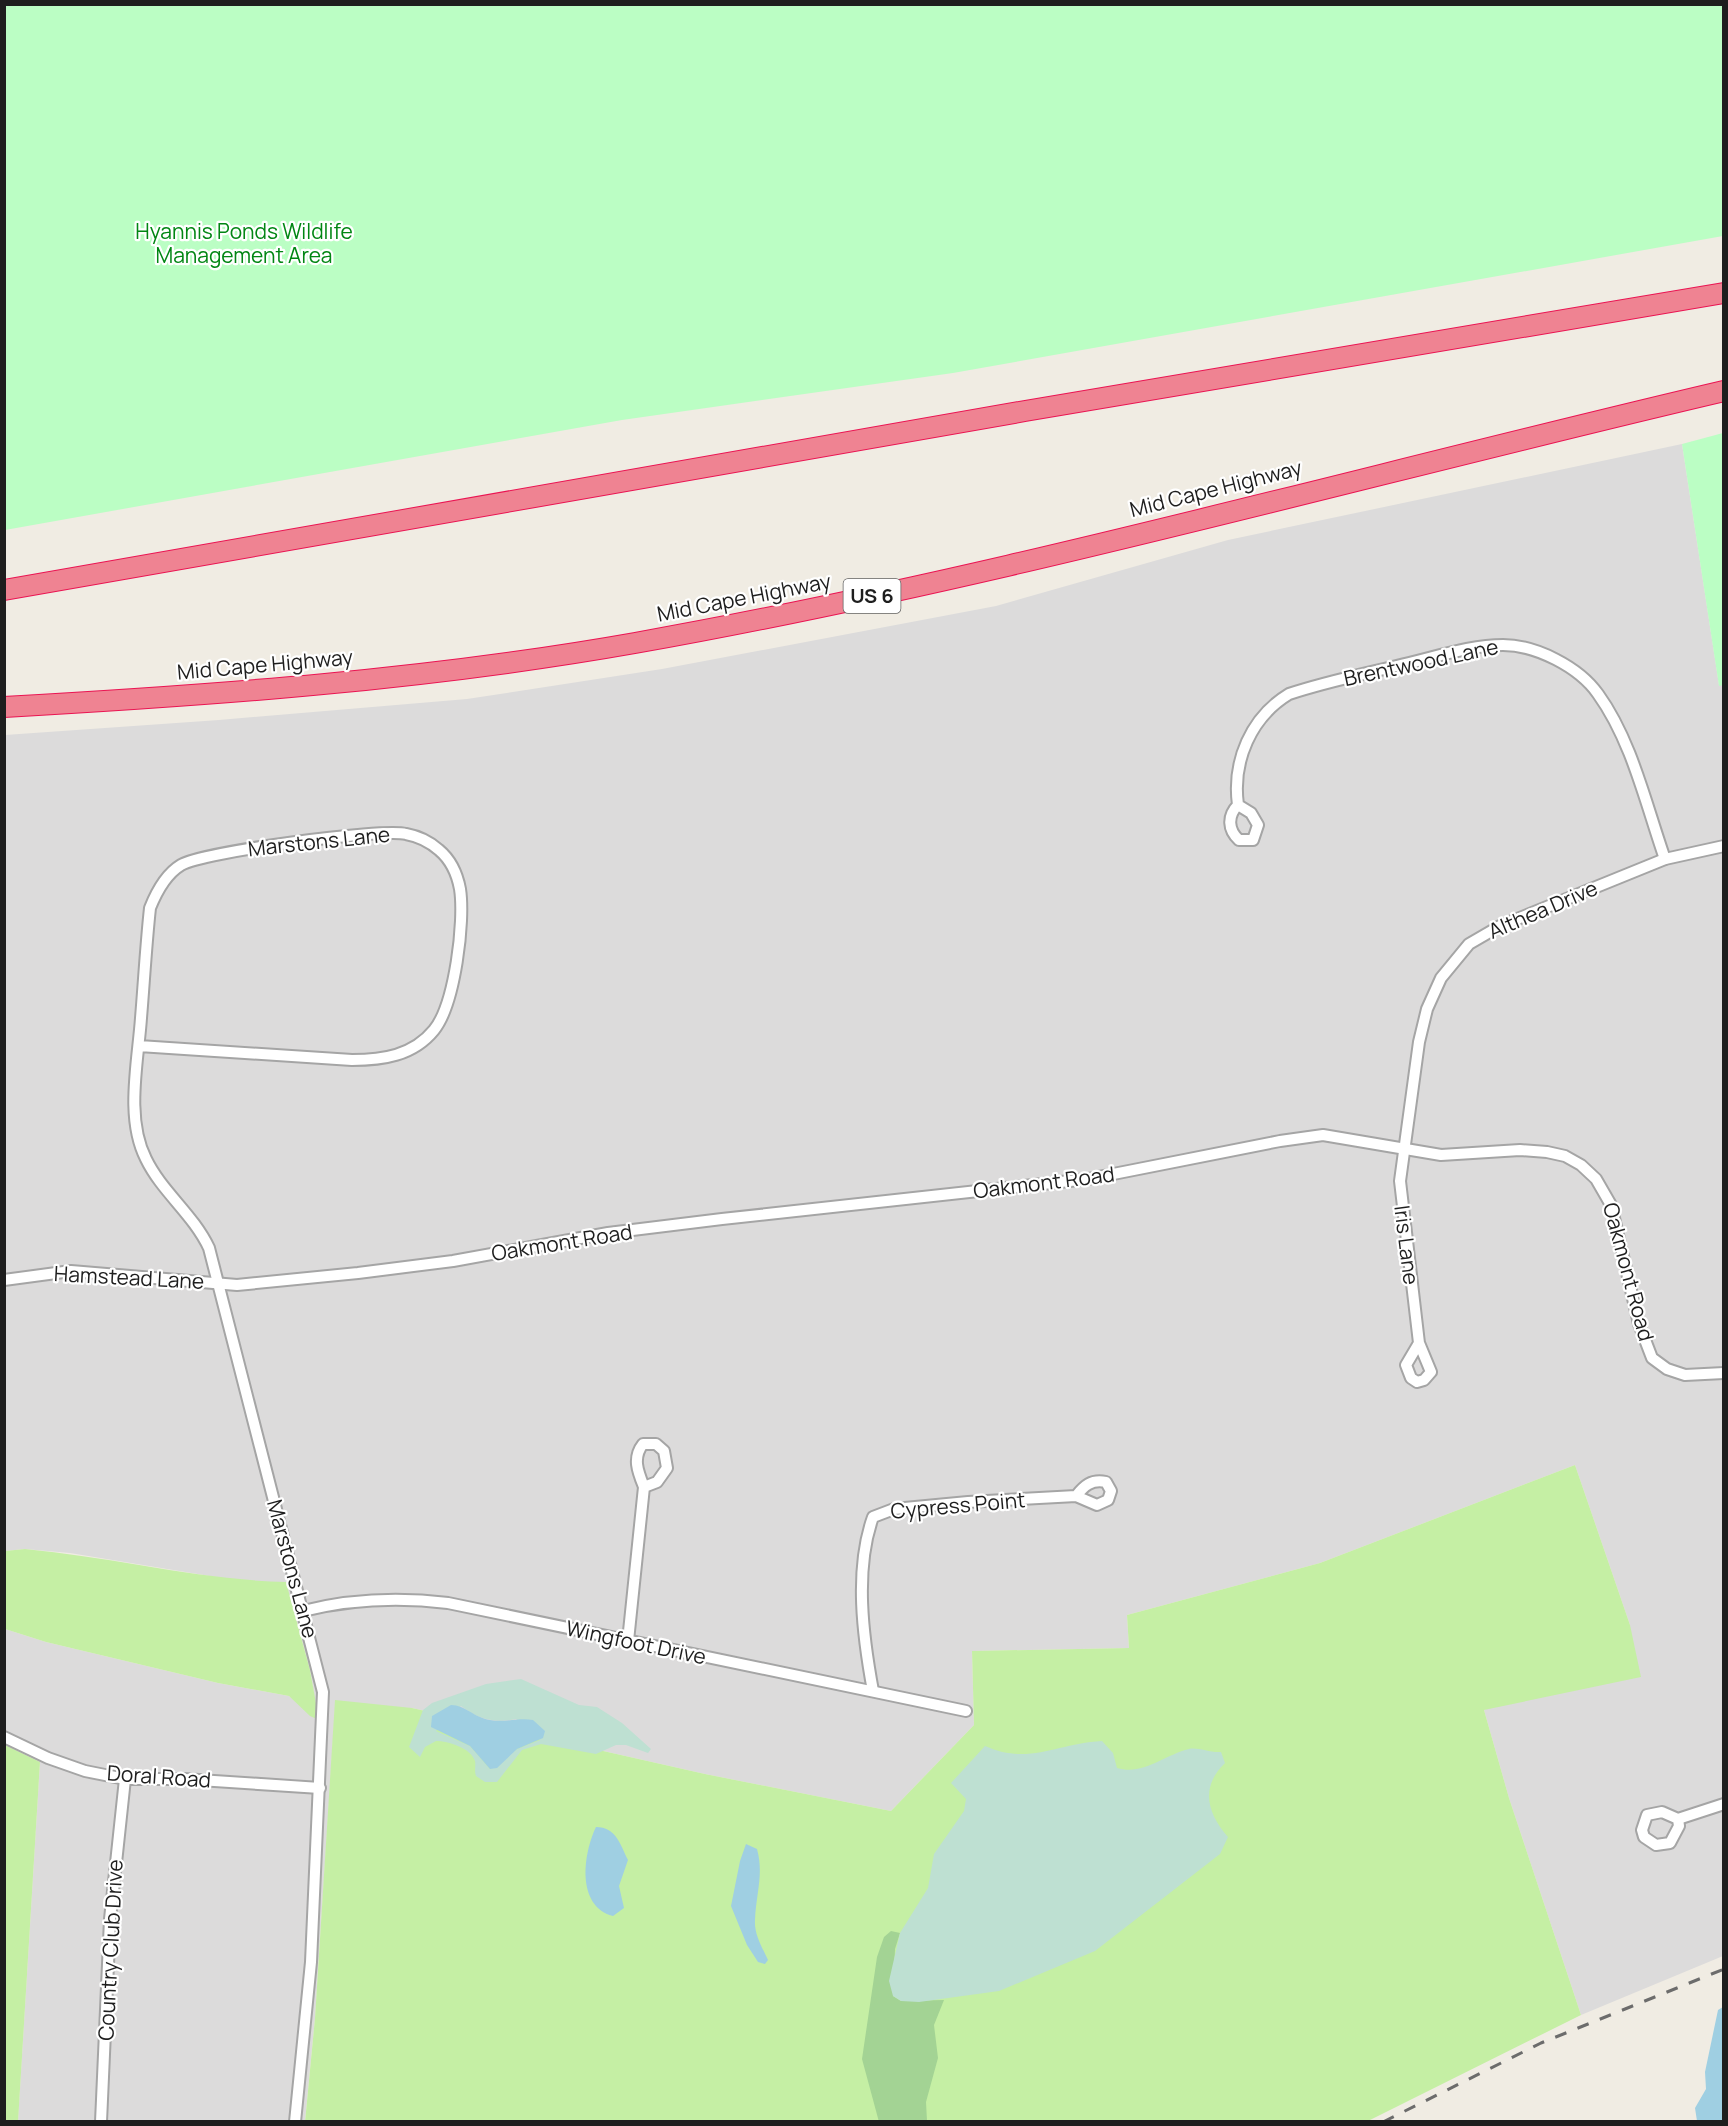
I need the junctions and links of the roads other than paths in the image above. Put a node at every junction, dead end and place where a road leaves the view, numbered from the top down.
1 (1724, 293) edge
2 (1724, 391) edge
3 (4, 590) edge
4 (4, 707) edge
5 (1238, 805) dead end
6 (1724, 846) edge
7 (1665, 859) junction
8 (139, 1046) junction
9 (1403, 1147) junction
10 (4, 1280) edge
11 (218, 1283) junction
12 (1419, 1343) dead end
13 (1724, 1374) edge
14 (644, 1487) dead end
15 (1076, 1496) dead end
16 (303, 1611) junction
17 (628, 1641) junction
18 (873, 1691) junction
19 (966, 1710) dead end
20 (4, 1737) edge
21 (125, 1779) junction
22 (320, 1788) junction
23 (1724, 1804) edge
24 (1678, 1819) dead end
25 (101, 2121) edge
26 (295, 2121) edge

1 - 3 highway
2 - 4 highway, Mid Cape Highway / US 6
5 - 7 street, Brentwood Lane
6 - 7 street, Althea Drive
7 - 9 street, Althea Drive
8 - 8 street, Marstons Lane
8 - 11 street, Marstons Lane
9 - 11 street, Oakmont Road
9 - 12 street, Iris Lane
9 - 13 street, Oakmont Road
10 - 11 street, Hamstead Lane
11 - 16 street, Marstons Lane
14 - 17 street
15 - 18 street, Cypress Point
16 - 17 street, Wingfoot Drive
16 - 22 street, Marstons Lane
17 - 18 street, Wingfoot Drive
18 - 19 street, Wingfoot Drive
20 - 21 street, Doral Road
21 - 22 street, Doral Road
21 - 25 street, Country Club Drive
22 - 26 street, Marstons Lane
23 - 24 street

